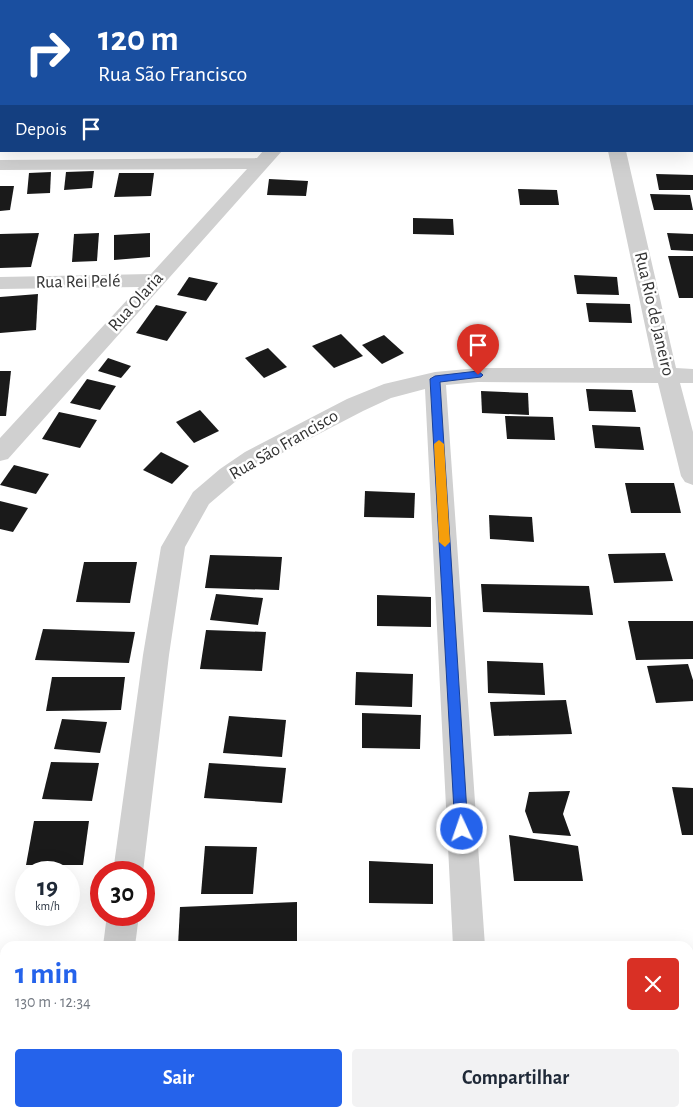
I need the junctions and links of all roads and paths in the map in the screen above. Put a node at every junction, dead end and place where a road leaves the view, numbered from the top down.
1 (617, 152) edge
2 (268, 157) edge
3 (0, 165) edge
4 (156, 280) junction
5 (0, 283) edge
6 (667, 376) junction
7 (693, 376) edge
8 (435, 379) junction
9 (9, 433) edge
10 (0, 453) edge
11 (693, 476) edge
12 (129, 861) edge
13 (122, 926) edge
14 (120, 941) edge
15 (468, 941) edge

1 - 6 street, Rua Rio de Janeiro
2 - 3 street
2 - 4 street, Rua Olaria
4 - 5 street, Rua Rei Pelé
4 - 9 street, Rua Olaria
6 - 7 street, Rua São Francisco
6 - 8 street, Rua São Francisco
6 - 11 street, Rua Rio de Janeiro
8 - 12 street, Rua São Francisco
8 - 15 street
9 - 10 street, Rua Olaria
13 - 14 street

